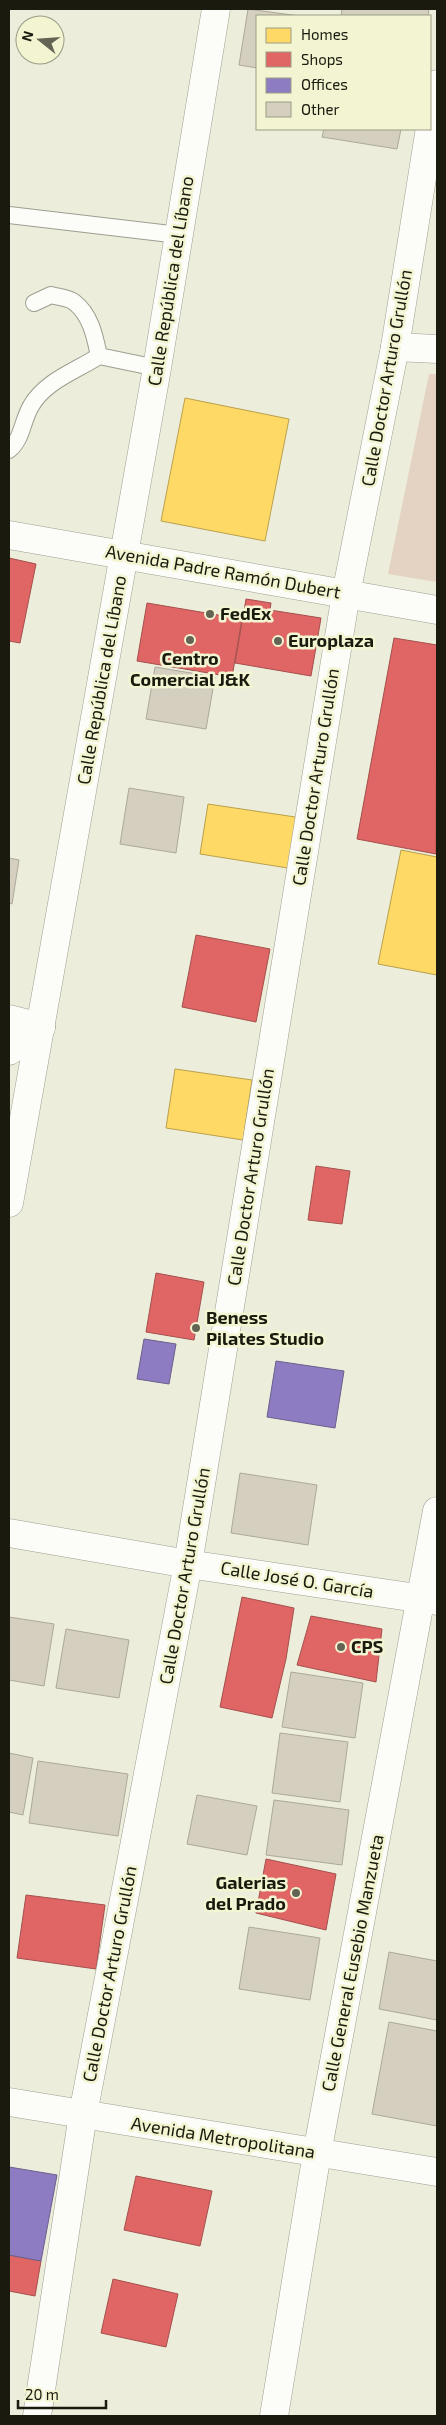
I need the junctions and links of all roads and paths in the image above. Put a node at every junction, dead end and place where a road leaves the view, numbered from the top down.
1 (216, 9) edge
2 (437, 84) edge
3 (431, 122) edge
4 (430, 130) edge
5 (9, 215) edge
6 (179, 235) junction
7 (34, 303) dead end
8 (395, 347) junction
9 (437, 349) edge
10 (99, 356) junction
11 (157, 368) junction
12 (9, 450) edge
13 (9, 535) edge
14 (124, 554) junction
15 (346, 594) junction
16 (437, 610) edge
17 (9, 1019) edge
18 (41, 1027) junction
19 (9, 1051) edge
20 (9, 1203) edge
21 (437, 1511) edge
22 (9, 1534) edge
23 (188, 1564) junction
24 (430, 1600) edge
25 (9, 2102) edge
26 (83, 2114) junction
27 (317, 2153) junction
28 (437, 2172) edge
29 (36, 2416) edge
30 (274, 2416) edge

1 - 6 street, Calle República del Líbano
2 - 3 street, Calle Doctor Arturo Grullón
4 - 8 street, Calle Doctor Arturo Grullón
5 - 6 lane
6 - 11 street, Calle República del Líbano
7 - 10 lane
8 - 9 street
8 - 15 street, Calle Doctor Arturo Grullón
10 - 11 lane
10 - 12 lane
11 - 14 street, Calle República del Líbano
13 - 14 street, Avenida Padre Ramón Dubert
14 - 15 street, Avenida Padre Ramón Dubert
14 - 18 street, Calle República del Líbano
15 - 16 street, Avenida Padre Ramón Dubert
15 - 23 street, Calle Doctor Arturo Grullón
17 - 18 street
18 - 19 street
18 - 20 street, Calle República del Líbano
21 - 24 street, Calle General Eusebio Manzueta
22 - 23 street, Calle José O. García
23 - 24 street, Calle José O. García
23 - 26 street, Calle Doctor Arturo Grullón
24 - 27 street, Calle General Eusebio Manzueta
25 - 26 street, Avenida Metropolitana
26 - 27 street, Avenida Metropolitana
26 - 29 street, Calle Doctor Arturo Grullón
27 - 28 street, Avenida Metropolitana
27 - 30 street, Calle General Eusebio Manzueta

